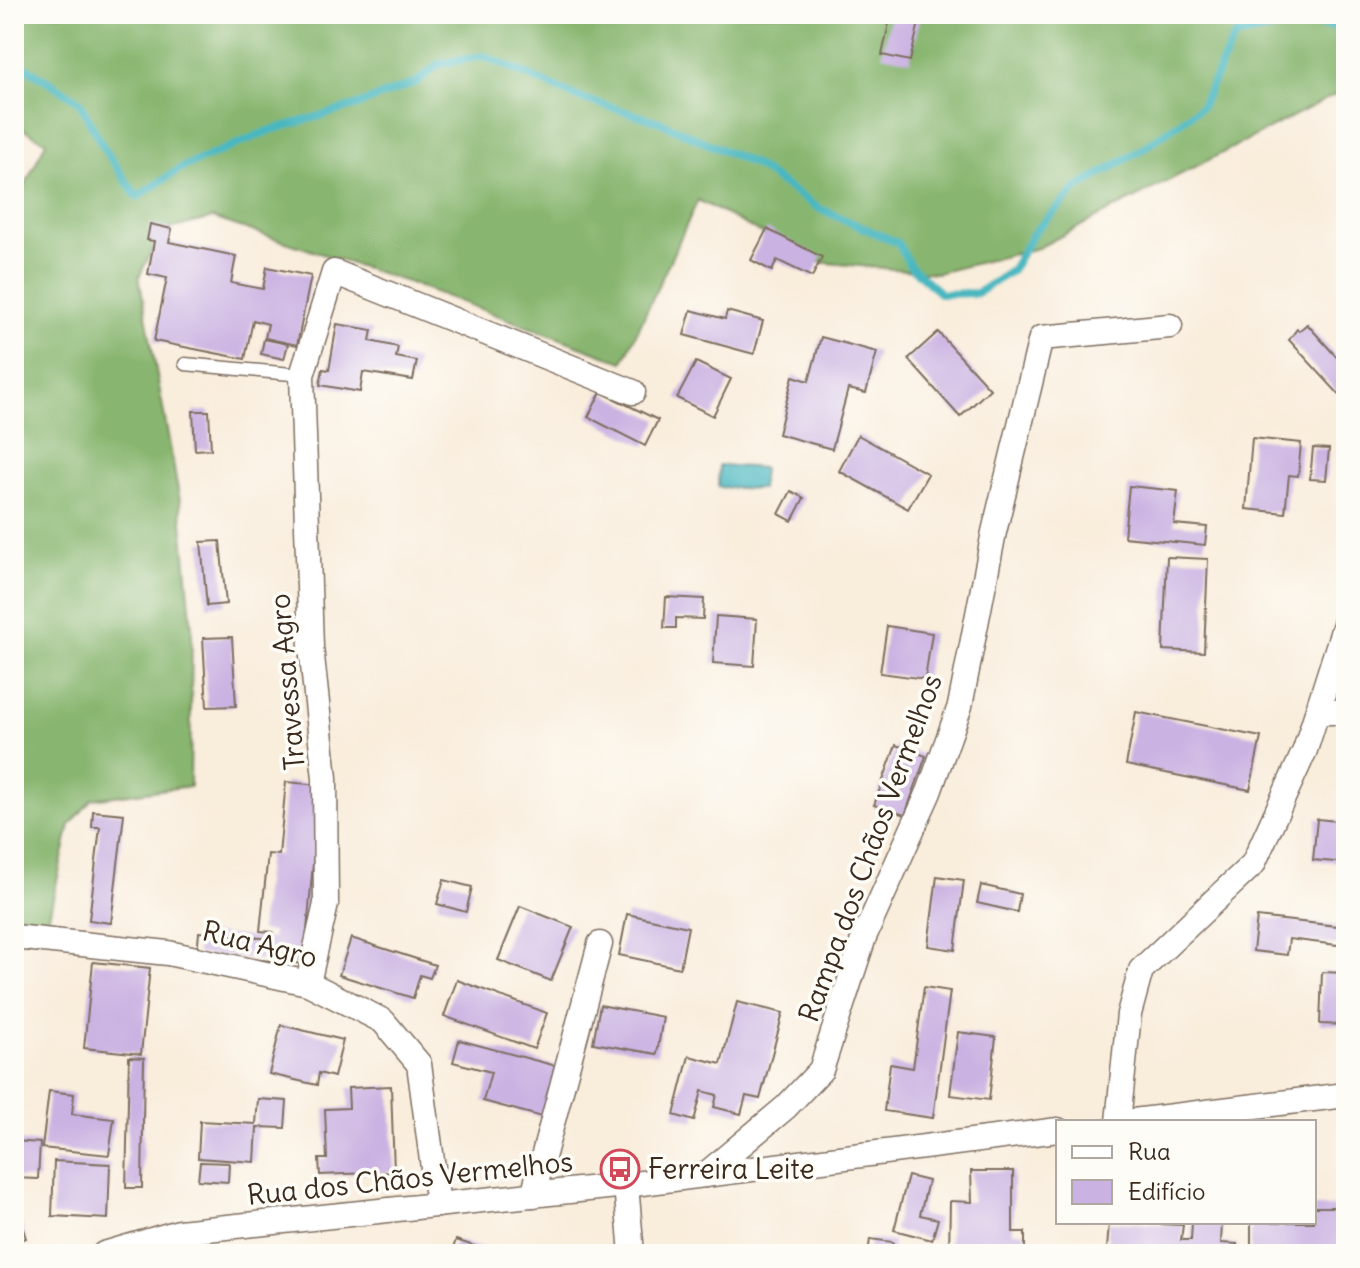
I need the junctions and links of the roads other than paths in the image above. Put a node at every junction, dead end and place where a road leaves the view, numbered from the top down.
1 (1170, 326) dead end
2 (185, 364) dead end
3 (302, 375) junction
4 (633, 392) dead end
5 (1346, 621) edge
6 (1317, 712) junction
7 (1346, 712) edge
8 (14, 937) edge
9 (600, 944) dead end
10 (308, 983) junction
11 (1346, 1095) edge
12 (1118, 1120) edge
13 (1141, 1120) edge
14 (1056, 1130) edge
15 (705, 1175) junction
16 (626, 1185) junction
17 (533, 1195) junction
18 (438, 1205) junction
19 (104, 1254) edge
20 (632, 1254) edge

1 - 15 street, Rampa dos Chãos Vermelhos
2 - 3 lane
3 - 4 street, Travessa Agro
3 - 10 street, Travessa Agro
5 - 6 street
6 - 7 street
6 - 12 street
8 - 10 street, Rua Agro
9 - 17 street
10 - 18 street, Rua Agro
11 - 13 street
14 - 15 street, Rua dos Chãos Vermelhos
15 - 16 street, Rua dos Chãos Vermelhos
16 - 17 street, Rua dos Chãos Vermelhos
16 - 20 street
17 - 18 street, Rua dos Chãos Vermelhos
18 - 19 street, Rua dos Chãos Vermelhos

